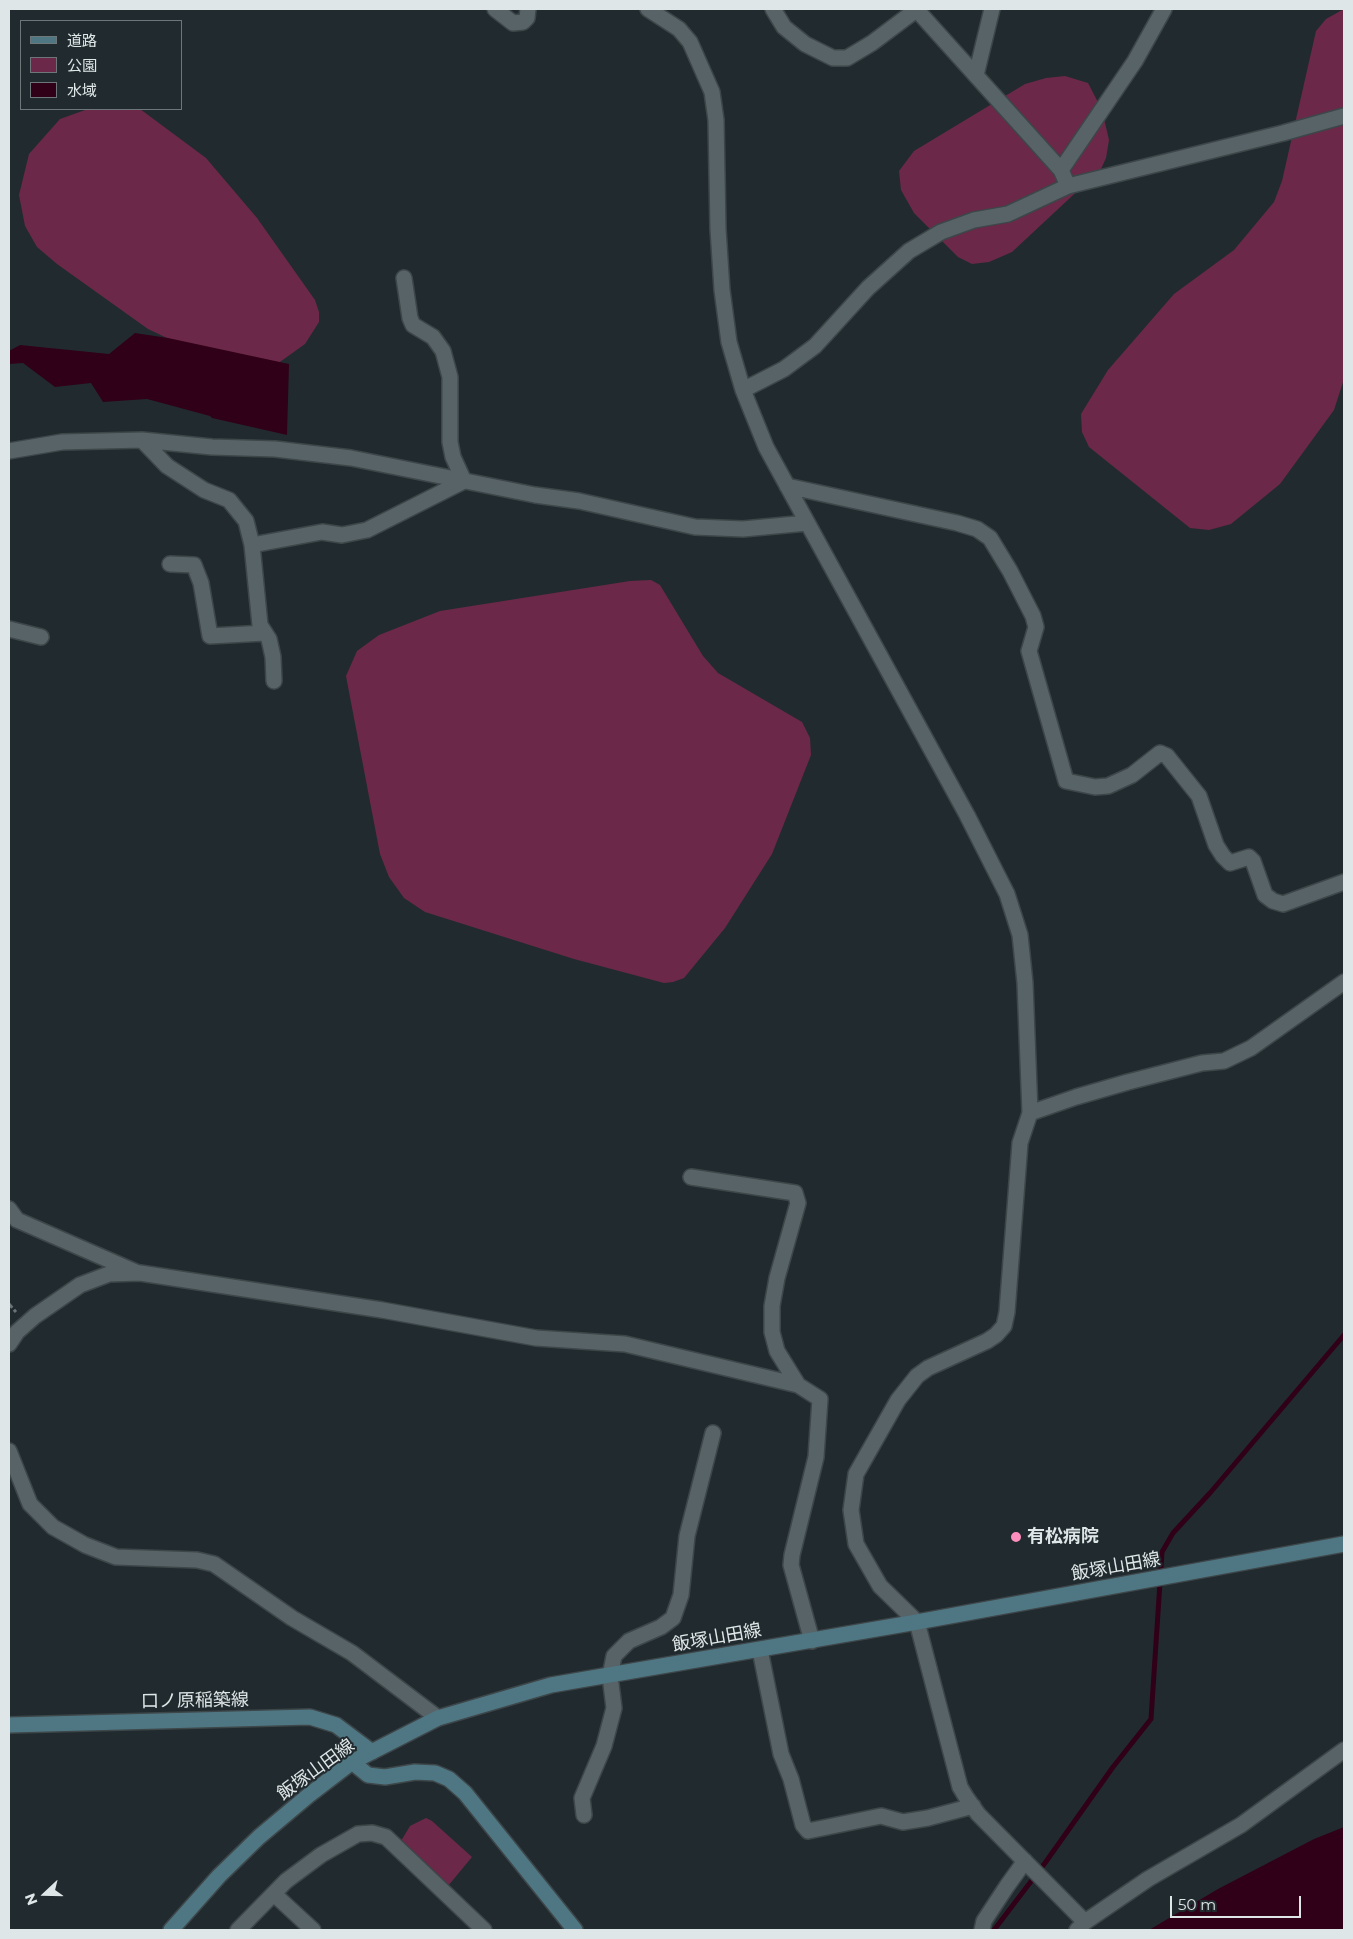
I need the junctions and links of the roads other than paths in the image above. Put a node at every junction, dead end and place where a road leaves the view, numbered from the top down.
1 (495, 9) edge
2 (528, 9) edge
3 (648, 9) edge
4 (773, 9) edge
5 (916, 9) edge
6 (992, 9) edge
7 (1164, 9) edge
8 (976, 75) junction
9 (1344, 116) edge
10 (1061, 170) junction
11 (1068, 186) junction
12 (404, 278) dead end
13 (743, 390) junction
14 (142, 440) junction
15 (9, 451) edge
16 (464, 481) junction
17 (787, 486) junction
18 (807, 523) junction
19 (252, 545) junction
20 (170, 564) dead end
21 (9, 629) edge
22 (265, 633) junction
23 (41, 637) dead end
24 (274, 681) dead end
25 (1344, 882) edge
26 (1344, 982) edge
27 (1030, 1113) junction
28 (691, 1177) dead end
29 (9, 1209) edge
30 (140, 1273) junction
31 (9, 1344) edge
32 (798, 1385) junction
33 (713, 1433) dead end
34 (9, 1451) edge
35 (1344, 1544) edge
36 (917, 1622) junction
37 (812, 1641) junction
38 (760, 1650) junction
39 (610, 1676) junction
40 (438, 1718) junction
41 (9, 1725) edge
42 (1344, 1750) edge
43 (372, 1752) junction
44 (352, 1762) junction
45 (973, 1806) junction
46 (584, 1815) dead end
47 (1027, 1864) junction
48 (274, 1894) junction
49 (1081, 1926) edge
50 (171, 1930) edge
51 (238, 1930) edge
52 (313, 1930) edge
53 (484, 1930) edge
54 (575, 1930) edge
55 (982, 1930) edge

1 - 2 street
3 - 13 street
4 - 5 street
5 - 8 street
6 - 8 street
7 - 10 street
8 - 10 street
9 - 11 street
10 - 11 street
11 - 13 street
12 - 16 street
13 - 17 street
14 - 15 street
14 - 16 street
14 - 19 street
16 - 18 street
16 - 19 street
17 - 18 street
17 - 25 street
18 - 27 street
19 - 22 street
20 - 22 street
21 - 23 street
22 - 24 street
26 - 27 street
27 - 36 street
28 - 32 street
29 - 30 street
30 - 31 street
30 - 32 street
32 - 37 street
33 - 39 street
34 - 40 street
35 - 36 main road, 飯塚山田線
36 - 37 main road, 飯塚山田線
36 - 45 street
37 - 38 main road, 飯塚山田線
38 - 39 main road, 飯塚山田線
38 - 45 street
39 - 40 main road, 飯塚山田線
39 - 46 street
40 - 43 main road, 飯塚山田線
41 - 43 main road, 口ノ原稲築線
42 - 49 street
43 - 44 main road, 飯塚山田線
44 - 50 main road, 飯塚山田線
44 - 54 main road
45 - 47 street
47 - 49 street
47 - 55 street
48 - 51 street
48 - 52 street
48 - 53 street

